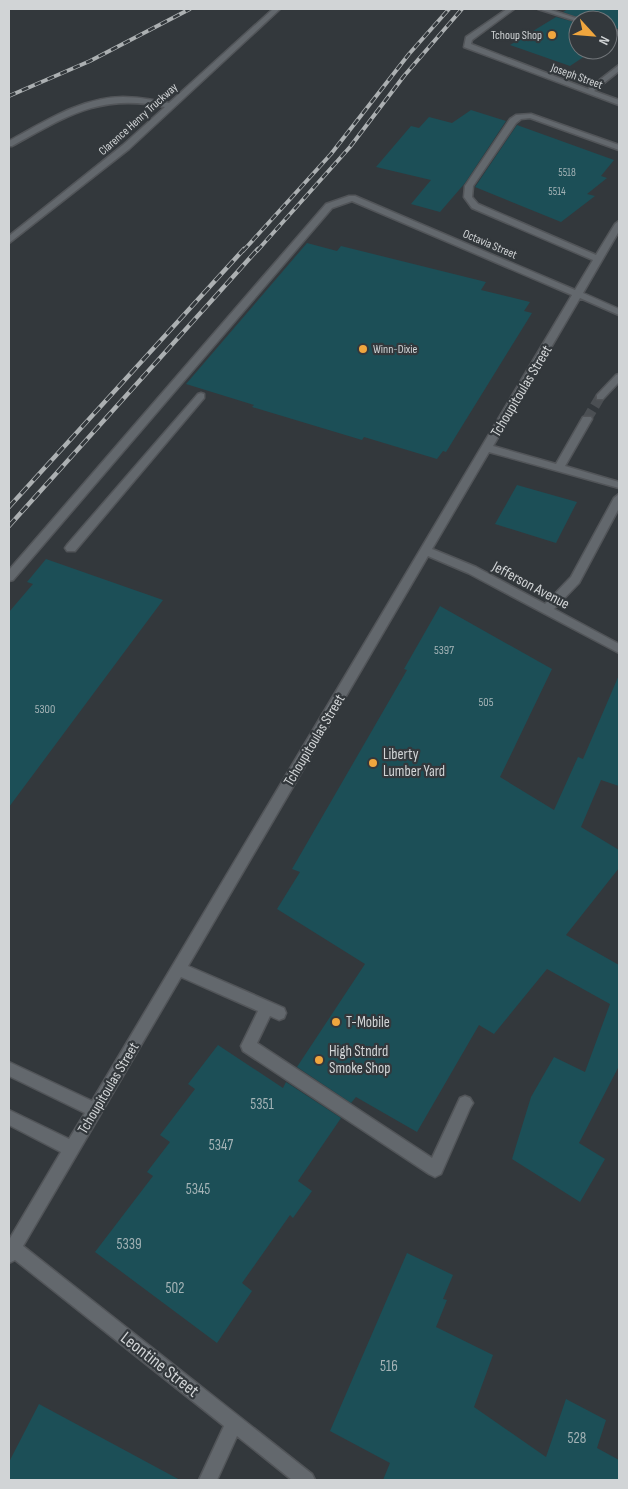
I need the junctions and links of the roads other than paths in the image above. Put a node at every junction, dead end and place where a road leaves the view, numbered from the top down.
1 (277, 9) edge
2 (511, 9) edge
3 (541, 9) edge
4 (568, 17) edge
5 (618, 69) edge
6 (589, 92) junction
7 (619, 103) edge
8 (171, 106) junction
9 (9, 144) edge
10 (619, 148) edge
11 (619, 224) edge
12 (9, 240) edge
13 (599, 259) junction
14 (578, 295) junction
15 (619, 312) edge
16 (619, 376) edge
17 (201, 396) dead end
18 (600, 397) tunnel mouth
19 (587, 419) tunnel mouth
20 (487, 448) junction
21 (559, 468) junction
22 (619, 486) edge
23 (619, 498) edge
24 (71, 548) dead end
25 (426, 552) junction
26 (9, 577) edge
27 (546, 610) junction
28 (619, 649) edge
29 (178, 970) junction
30 (9, 1069) edge
31 (465, 1103) dead end
32 (95, 1110) junction
33 (9, 1117) edge
34 (72, 1149) junction
35 (11, 1252) edge
36 (234, 1424) junction
37 (208, 1480) edge
38 (306, 1480) edge

1 - 8 street, Clarence Henry Truckway
2 - 6 street, Joseph Street
3 - 4 street
5 - 6 street
6 - 7 street, Joseph Street
8 - 9 street
8 - 12 street, Clarence Henry Truckway
10 - 13 street
11 - 13 street, Tchoupitoulas Street
13 - 14 street, Tchoupitoulas Street
14 - 15 street, Octavia Street
14 - 20 street, Tchoupitoulas Street
14 - 26 street, Octavia Street
16 - 18 street
17 - 24 street
19 - 21 street
20 - 21 street
20 - 25 street, Tchoupitoulas Street
21 - 22 street
23 - 27 street
25 - 27 street, Jefferson Avenue
25 - 29 street, Tchoupitoulas Street
27 - 28 street, Jefferson Avenue
29 - 31 street
29 - 32 street, Tchoupitoulas Street
30 - 32 street
32 - 34 street, Tchoupitoulas Street
33 - 34 street
34 - 35 street, Tchoupitoulas Street
35 - 36 street, Leontine Street
36 - 37 street
36 - 38 street, Leontine Street

